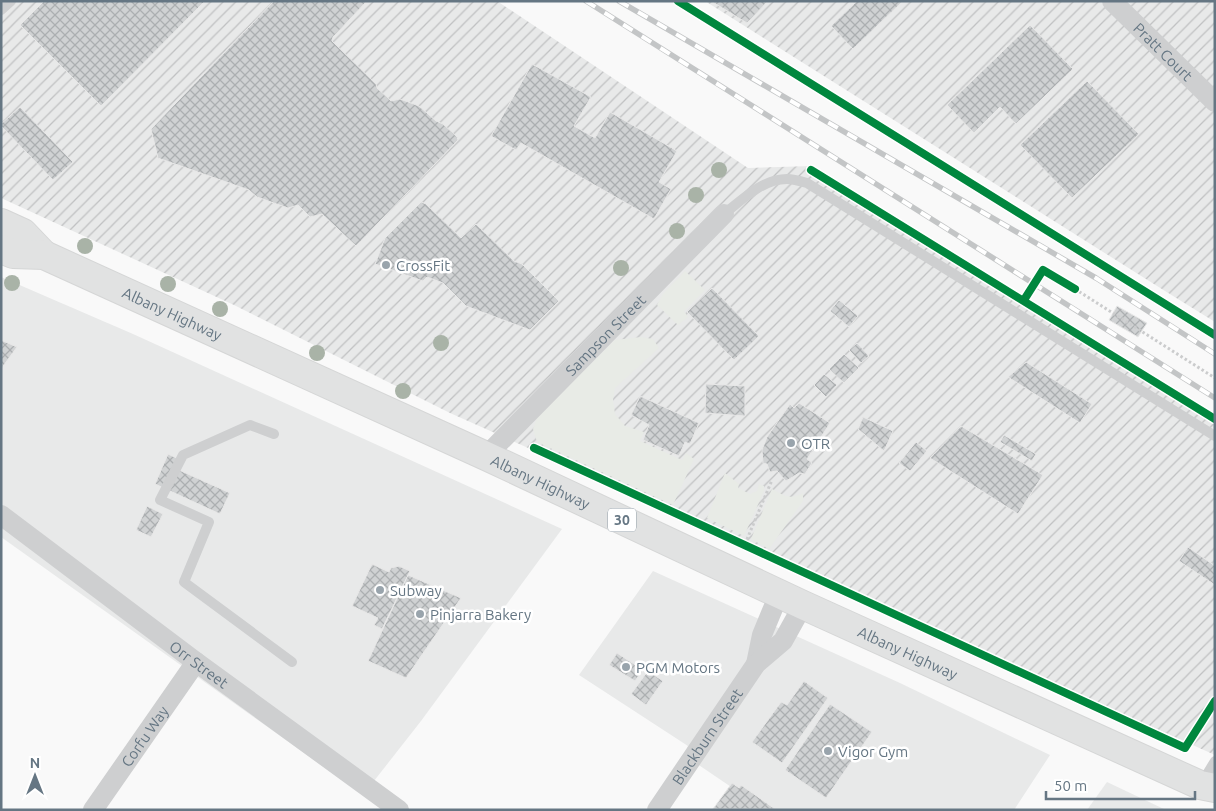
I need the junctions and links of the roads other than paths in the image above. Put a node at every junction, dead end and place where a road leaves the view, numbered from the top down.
1 (11, 1) edge
2 (1112, 1) edge
3 (1, 10) edge
4 (1215, 102) edge
5 (724, 214) joint
6 (1, 223) edge
7 (1, 249) edge
8 (44, 255) junction
9 (274, 434) dead end
10 (1215, 436) edge
11 (486, 456) junction
12 (1, 515) edge
13 (791, 600) junction
14 (196, 662) junction
15 (292, 662) dead end
16 (1215, 761) edge
17 (1210, 790) edge
18 (93, 810) edge
19 (399, 810) edge
20 (657, 810) edge

1 - 3 lane
2 - 4 street, Pratt Court
5 - 10 lane
5 - 11 street, Sampson Street
6 - 8 highway, Albany Highway / 30
7 - 8 highway, Albany Highway / 30
8 - 11 highway, Albany Highway / 30
9 - 15 lane
11 - 13 highway, Albany Highway / 30
12 - 14 street, Orr Street
13 - 17 highway, Albany Highway / 30
13 - 20 street, Blackburn Street
14 - 18 street, Corfu Way
14 - 19 street, Orr Street
16 - 17 lane

